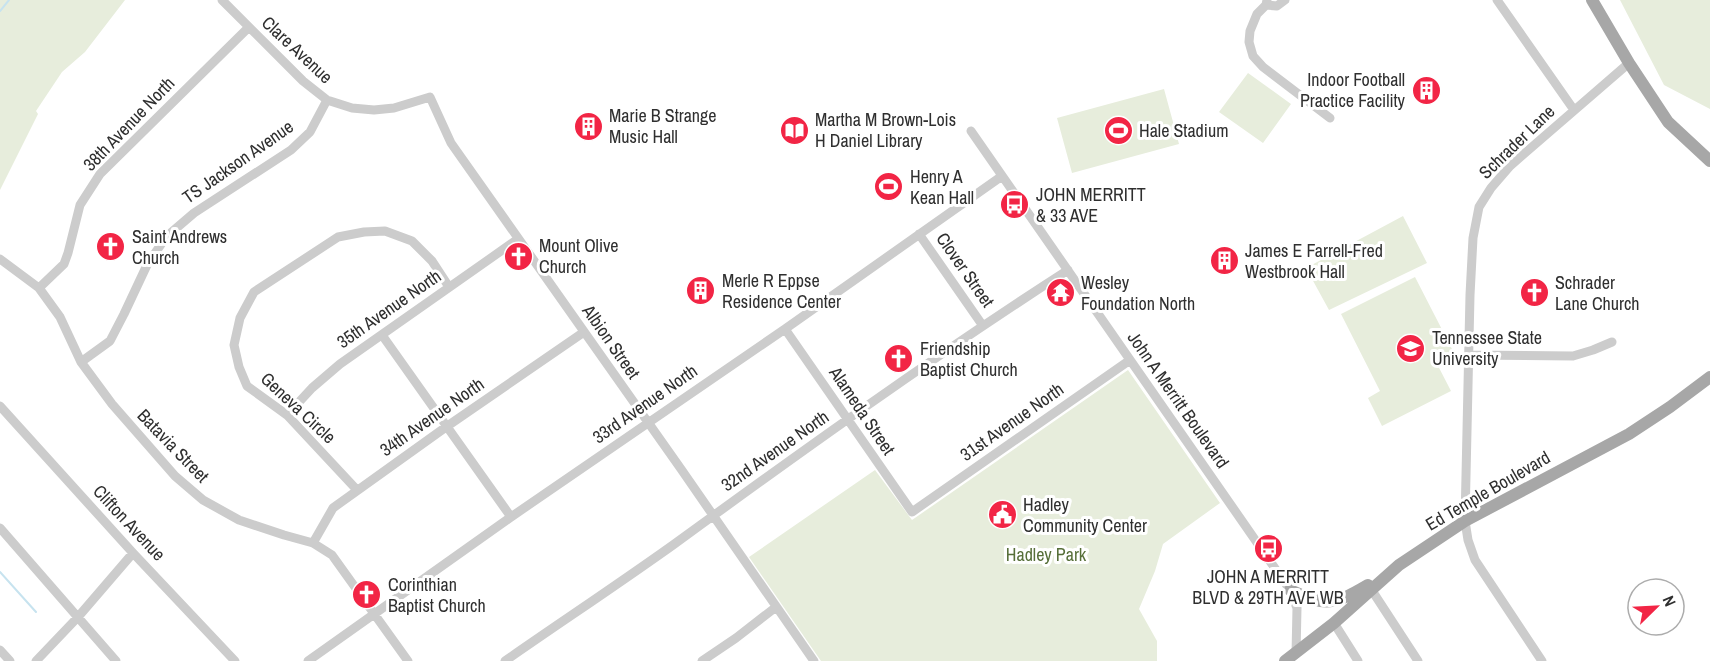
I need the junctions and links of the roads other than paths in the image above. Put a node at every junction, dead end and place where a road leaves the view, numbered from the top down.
1 (222, 0) edge
2 (1285, 0) edge
3 (1497, 0) edge
4 (1592, 0) edge
5 (1267, 2) edge
6 (248, 28) junction
7 (1629, 63) junction
8 (430, 97) joint
9 (327, 100) junction
10 (1574, 110) junction
11 (1330, 118) dead end
12 (971, 131) dead end
13 (1710, 161) edge
14 (1002, 176) junction
15 (919, 234) junction
16 (518, 239) junction
17 (0, 259) edge
18 (1068, 270) junction
19 (449, 287) junction
20 (39, 288) junction
21 (983, 326) junction
22 (784, 329) junction
23 (584, 332) junction
24 (382, 335) junction
25 (1612, 342) dead end
26 (1468, 355) junction
27 (1130, 360) junction
28 (81, 362) junction
29 (1710, 377) edge
30 (0, 406) edge
31 (287, 415) junction
32 (848, 419) junction
33 (648, 423) junction
34 (446, 427) junction
35 (357, 490) junction
36 (912, 512) joint
37 (712, 516) junction
38 (511, 517) junction
39 (1465, 521) junction
40 (0, 528) edge
41 (313, 543) junction
42 (133, 553) junction
43 (1399, 565) junction
44 (1371, 589) junction
45 (1290, 590) junction
46 (776, 607) junction
47 (375, 614) junction
48 (78, 617) junction
49 (1334, 623) junction
50 (0, 650) edge
51 (1297, 657) edge
52 (10, 661) edge
53 (36, 661) edge
54 (116, 661) edge
55 (235, 661) edge
56 (308, 661) edge
57 (408, 661) edge
58 (505, 661) edge
59 (702, 661) edge
60 (814, 661) edge
61 (1285, 661) edge
62 (1358, 661) edge
63 (1418, 661) edge
64 (1542, 661) edge

1 - 6 street, Clare Avenue
2 - 5 street
3 - 10 street
4 - 7 main road
5 - 11 street
6 - 9 street, Clare Avenue
6 - 20 street, 38th Avenue North
7 - 10 street, Schrader Lane
7 - 13 main road
8 - 9 street, Clare Avenue
8 - 16 street, Albion Street
9 - 28 street, TS Jackson Avenue
10 - 26 street, Schrader Lane
12 - 14 street, John A Merritt Boulevard
14 - 15 street, 33rd Avenue North
14 - 18 street, John A Merritt Boulevard
15 - 21 street, Clover Street
15 - 22 street, 33rd Avenue North
16 - 19 street, 35th Avenue North
16 - 23 street, Albion Street
17 - 20 street, Batavia Street
18 - 21 street, 32nd Avenue North
18 - 27 street, John A Merritt Boulevard
19 - 24 street, 35th Avenue North
19 - 31 street, Geneva Circle
20 - 28 street, Batavia Street
21 - 32 street, 32nd Avenue North
22 - 32 street, Alameda Street
22 - 33 street, 33rd Avenue North
23 - 33 street, Albion Street
23 - 34 street, 34th Avenue North
24 - 31 street, 35th Avenue North
24 - 34 street
25 - 26 street
26 - 39 street, Schrader Lane
27 - 36 street, 31st Avenue North
27 - 45 street, John A Merritt Boulevard
28 - 41 street, Batavia Street
29 - 39 main road, Ed Temple Boulevard
30 - 42 street, Clifton Avenue
31 - 35 street, Geneva Circle
32 - 36 street, Alameda Street
32 - 37 street, 32nd Avenue North
33 - 37 street, Albion Street
33 - 38 street, 33rd Avenue North
34 - 35 street, 34th Avenue North
34 - 38 street
35 - 41 street, 34th Avenue North
37 - 46 street, Albion Street
37 - 58 street, 32nd Avenue North
38 - 47 street, 33rd Avenue North
39 - 43 main road, Ed Temple Boulevard
39 - 64 street, Schrader Lane
40 - 48 street
41 - 47 street, Batavia Street
42 - 48 street
42 - 55 street, Clifton Avenue
43 - 44 main road, Ed Temple Boulevard
43 - 45 main road
44 - 49 main road, Ed Temple Boulevard
44 - 63 street
45 - 51 street, John A Merritt Boulevard
46 - 59 street
46 - 60 street, Albion Street
47 - 56 street, 33rd Avenue North
47 - 57 street, Batavia Street
48 - 53 street
48 - 54 street
49 - 51 main road, Ed Temple Boulevard
49 - 62 street
50 - 52 street
51 - 61 main road, Ed Temple Boulevard

